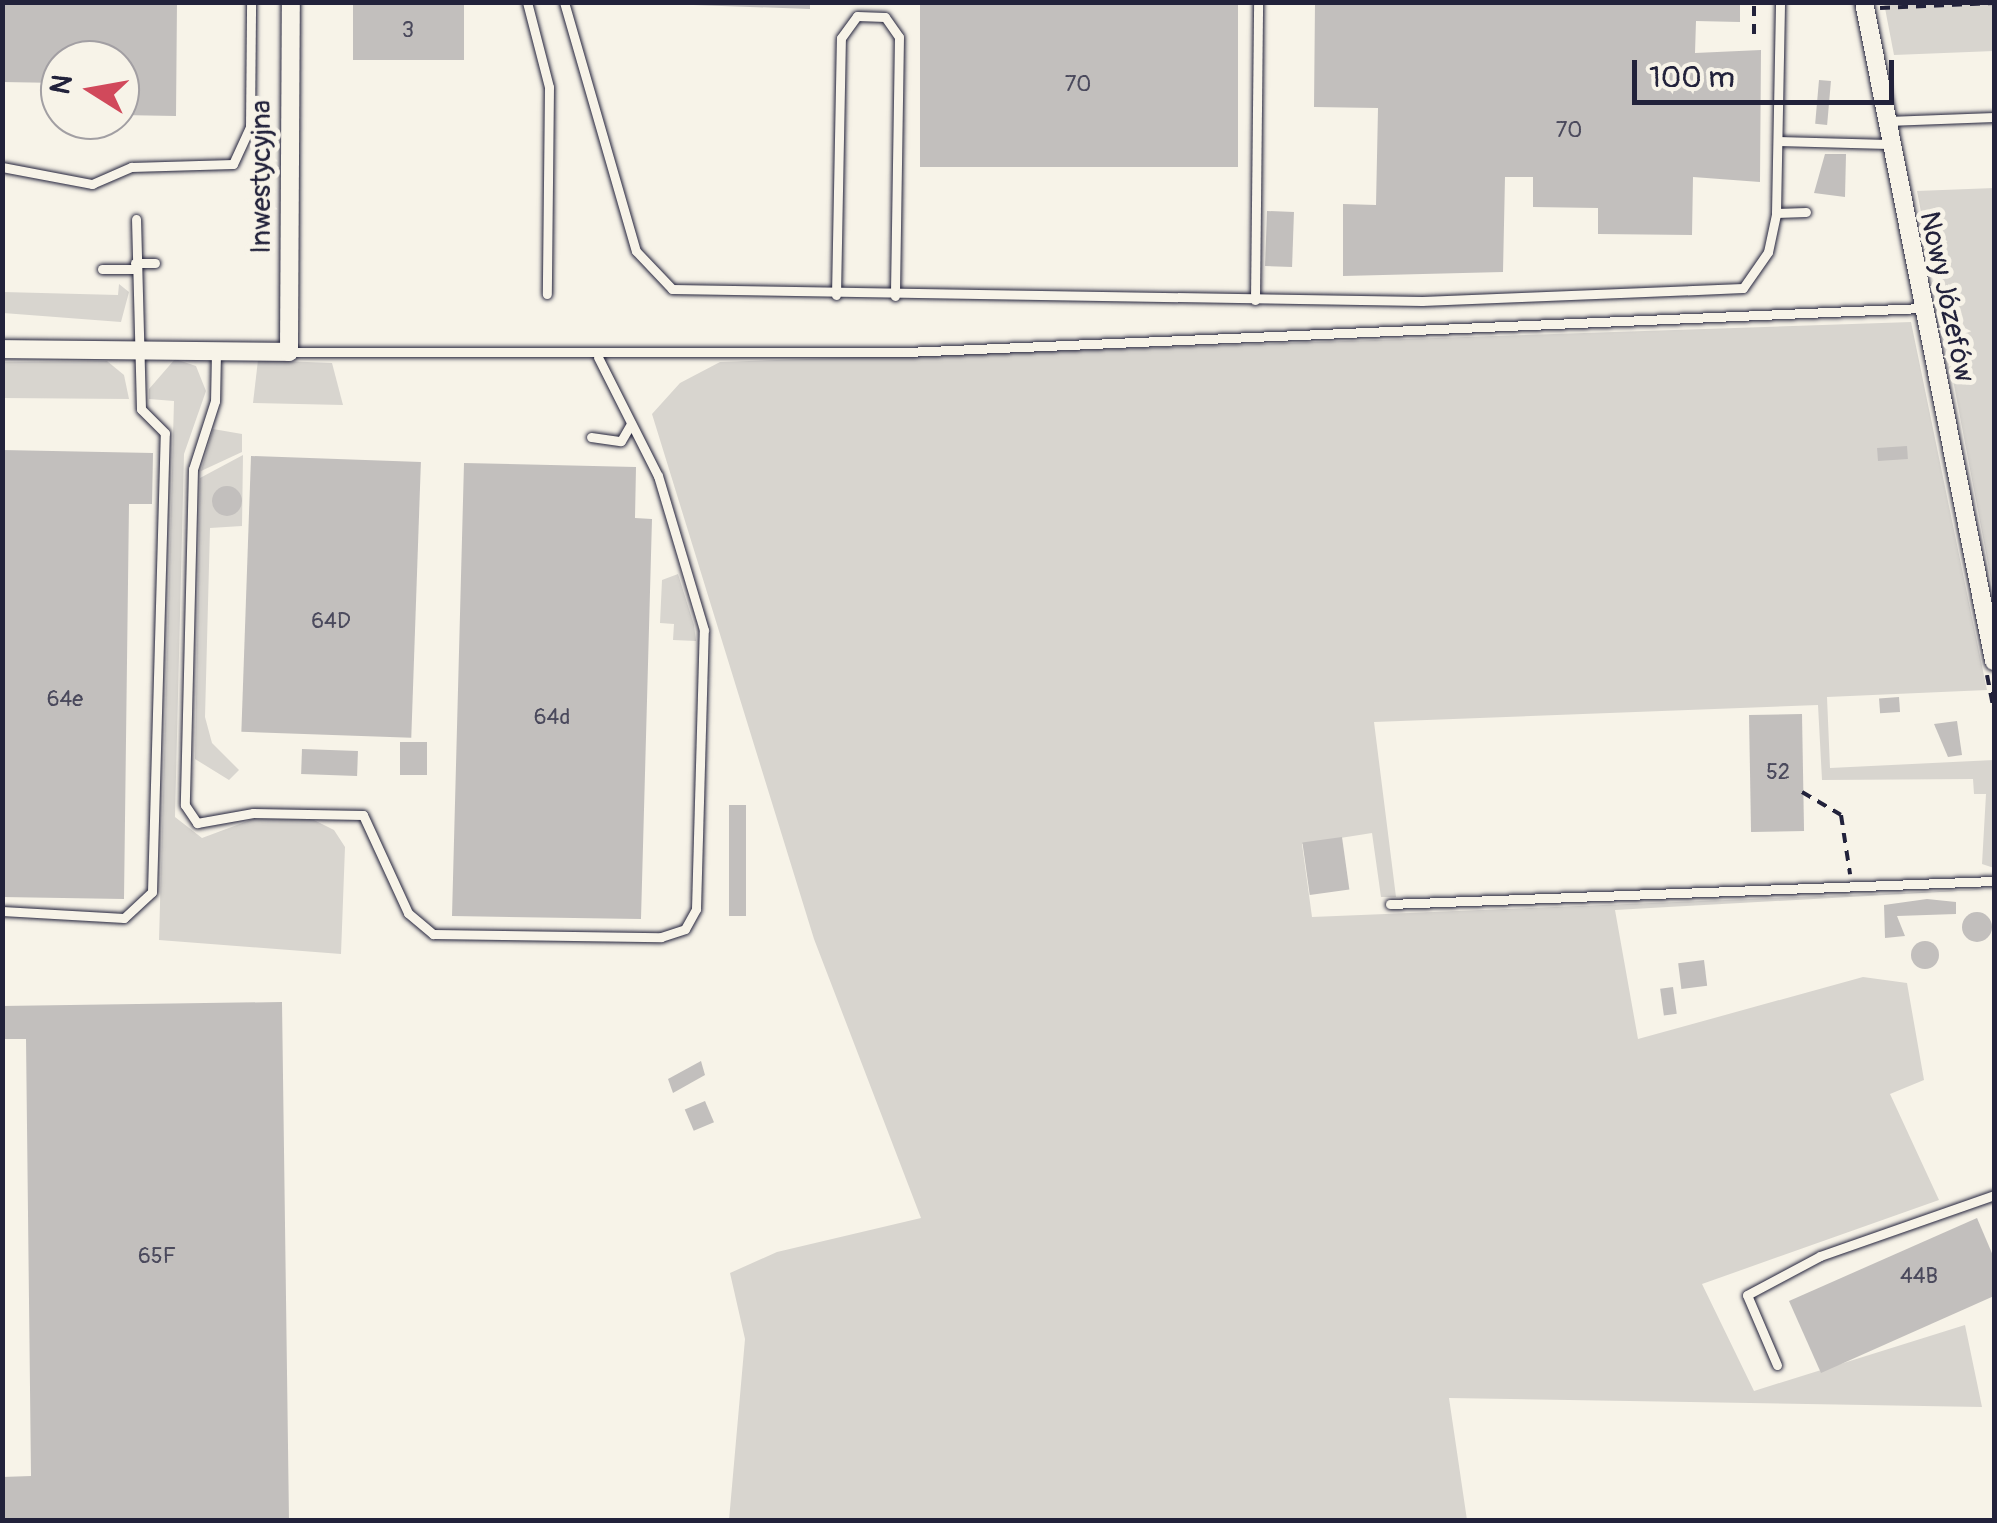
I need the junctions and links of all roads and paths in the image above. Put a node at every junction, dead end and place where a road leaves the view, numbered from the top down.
1 (251, 2) edge
2 (291, 2) edge
3 (527, 2) edge
4 (564, 2) edge
5 (1258, 2) edge
6 (1754, 2) edge
7 (1780, 2) edge
8 (1994, 3) edge
9 (1865, 6) edge
10 (1754, 34) dead end
11 (1994, 117) edge
12 (1884, 122) junction
13 (1778, 141) junction
14 (1888, 144) junction
15 (2, 167) edge
16 (1776, 212) junction
17 (1806, 212) dead end
18 (136, 218) dead end
19 (155, 263) dead end
20 (135, 266) junction
21 (102, 269) dead end
22 (547, 294) dead end
23 (836, 295) junction
24 (895, 296) junction
25 (1255, 300) junction
26 (1920, 308) junction
27 (2, 348) edge
28 (140, 350) junction
29 (216, 351) junction
30 (289, 352) junction
31 (598, 357) junction
32 (632, 423) junction
33 (590, 437) dead end
34 (1994, 661) edge
35 (1802, 792) dead end
36 (1866, 875) dead end
37 (1994, 881) edge
38 (1390, 904) dead end
39 (2, 912) edge
40 (1994, 1195) edge
41 (1777, 1365) dead end

1 - 15 lane
2 - 30 street, Inwestycyjna
3 - 22 lane
4 - 23 lane
5 - 25 lane
6 - 10 path
7 - 13 lane
8 - 9 path
9 - 12 street, Nowy Józefów
11 - 12 lane
12 - 14 street, Nowy Józefów
13 - 14 lane
13 - 16 lane
14 - 26 street, Nowy Józefów
16 - 17 lane
16 - 25 lane
18 - 20 lane
19 - 20 lane
20 - 21 lane
20 - 28 lane
23 - 24 lane
23 - 24 lane
24 - 25 lane
26 - 31 lane
26 - 34 street, Nowy Józefów
27 - 28 street
28 - 29 street
28 - 39 lane
29 - 30 street
29 - 32 lane
30 - 31 lane
31 - 32 lane
32 - 33 lane
35 - 36 path
37 - 38 lane
40 - 41 lane

